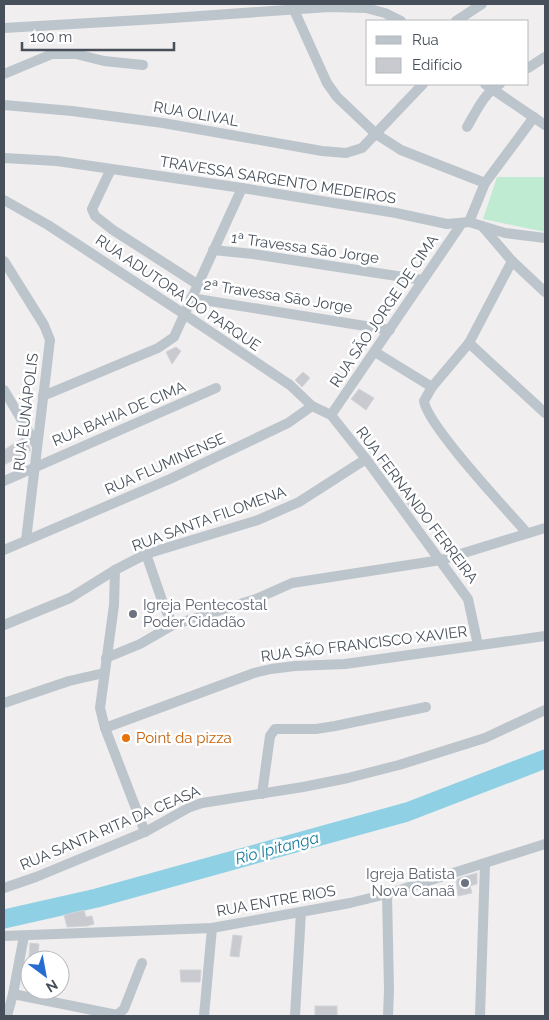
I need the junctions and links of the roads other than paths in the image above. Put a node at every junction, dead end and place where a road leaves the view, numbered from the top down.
1 (482, 4) edge
2 (330, 5) edge
3 (294, 10) junction
4 (399, 20) edge
5 (458, 20) edge
6 (4, 28) edge
7 (545, 57) edge
8 (143, 65) dead end
9 (529, 67) edge
10 (4, 74) edge
11 (422, 85) edge
12 (492, 85) edge
13 (4, 105) edge
14 (534, 117) junction
15 (545, 125) edge
16 (467, 127) dead end
17 (376, 134) junction
18 (4, 158) edge
19 (112, 169) junction
20 (485, 183) junction
21 (242, 188) junction
22 (4, 200) edge
23 (465, 223) junction
24 (482, 226) junction
25 (545, 238) edge
26 (213, 250) junction
27 (4, 261) edge
28 (512, 261) junction
29 (423, 280) junction
30 (197, 284) junction
31 (545, 292) edge
32 (191, 298) junction
33 (184, 314) junction
34 (390, 330) junction
35 (469, 343) junction
36 (375, 352) junction
37 (432, 387) junction
38 (216, 388) dead end
39 (4, 390) edge
40 (43, 396) junction
41 (312, 406) junction
42 (545, 413) edge
43 (331, 415) junction
44 (37, 446) junction
45 (366, 459) junction
46 (34, 467) junction
47 (4, 481) edge
48 (545, 528) edge
49 (527, 533) junction
50 (26, 540) junction
51 (4, 550) edge
52 (146, 554) junction
53 (441, 560) junction
54 (115, 570) junction
55 (4, 625) edge
56 (173, 625) junction
57 (545, 636) edge
58 (478, 645) junction
59 (106, 658) junction
60 (104, 673) junction
61 (4, 704) edge
62 (426, 707) dead end
63 (545, 710) edge
64 (105, 728) junction
65 (262, 794) junction
66 (145, 832) junction
67 (545, 844) edge
68 (485, 864) junction
69 (4, 888) edge
70 (386, 894) junction
71 (301, 912) junction
72 (212, 928) junction
73 (4, 936) edge
74 (24, 936) junction
75 (142, 963) dead end
76 (13, 994) junction
77 (6, 1016) edge
78 (204, 1016) edge
79 (294, 1016) edge
80 (388, 1016) edge
81 (480, 1016) edge

1 - 5 street
2 - 3 street
2 - 4 street
3 - 6 street
3 - 17 street
7 - 9 street
8 - 10 street
11 - 17 street, RUA OLIVAL
12 - 14 street
12 - 16 street
13 - 17 street, RUA OLIVAL
14 - 15 street
14 - 20 street, RUA SÃO JORGE DE CIMA
17 - 20 street
18 - 19 street, TRAVESSA SARGENTO MEDEIROS
19 - 21 street, TRAVESSA SARGENTO MEDEIROS
19 - 30 street
20 - 23 street, RUA SÃO JORGE DE CIMA
21 - 23 street, TRAVESSA SARGENTO MEDEIROS
21 - 26 street
22 - 33 street, RUA ADUTORA DO PARQUE
23 - 24 street, TRAVESSA SARGENTO MEDEIROS
23 - 29 street, RUA SÃO JORGE DE CIMA
24 - 25 street, TRAVESSA SARGENTO MEDEIROS
24 - 28 street
26 - 29 street, 1ª Travessa São Jorge
26 - 30 street
27 - 40 street, RUA EUNÁPOLIS
28 - 31 street
28 - 35 street
29 - 34 street, RUA SÃO JORGE DE CIMA
30 - 32 street
32 - 33 street
32 - 34 street, 2ª Travessa São Jorge
33 - 40 street
33 - 41 street, RUA ADUTORA DO PARQUE
34 - 36 street, RUA SÃO JORGE DE CIMA
35 - 37 street
35 - 42 street
36 - 37 street
36 - 43 street, RUA SÃO JORGE DE CIMA
37 - 49 street
38 - 46 street, RUA BAHIA DE CIMA
39 - 44 street
40 - 44 street, RUA EUNÁPOLIS
41 - 43 street, RUA ADUTORA DO PARQUE
41 - 50 street, RUA FLUMINENSE
43 - 45 street, RUA FERNANDO FERREIRA
44 - 46 street, RUA EUNÁPOLIS
45 - 52 street, RUA SANTA FILOMENA
45 - 53 street, RUA FERNANDO FERREIRA
46 - 47 street, RUA BAHIA DE CIMA
46 - 50 street, RUA EUNÁPOLIS
48 - 49 street
49 - 53 street
50 - 51 street, RUA FLUMINENSE
52 - 54 street, RUA SANTA FILOMENA
52 - 56 street
53 - 56 street
53 - 58 street, RUA FERNANDO FERREIRA
54 - 55 street, RUA SANTA FILOMENA
54 - 59 street
56 - 59 street
57 - 58 street, RUA SÃO FRANCISCO XAVIER
58 - 64 street, RUA SÃO FRANCISCO XAVIER
59 - 60 street
60 - 61 street
60 - 64 street
62 - 65 street
63 - 65 street, RUA SANTA RITA DA CEASA
64 - 66 street
65 - 66 street, RUA SANTA RITA DA CEASA
66 - 69 street, RUA SANTA RITA DA CEASA
67 - 68 street, RUA ENTRE RIOS
68 - 70 street, RUA ENTRE RIOS
68 - 81 street
70 - 71 street, RUA ENTRE RIOS
70 - 80 street
71 - 72 street, RUA ENTRE RIOS
71 - 79 street
72 - 74 street, RUA ENTRE RIOS
72 - 78 street
73 - 74 street, RUA ENTRE RIOS
74 - 76 street
75 - 76 street
76 - 77 street

